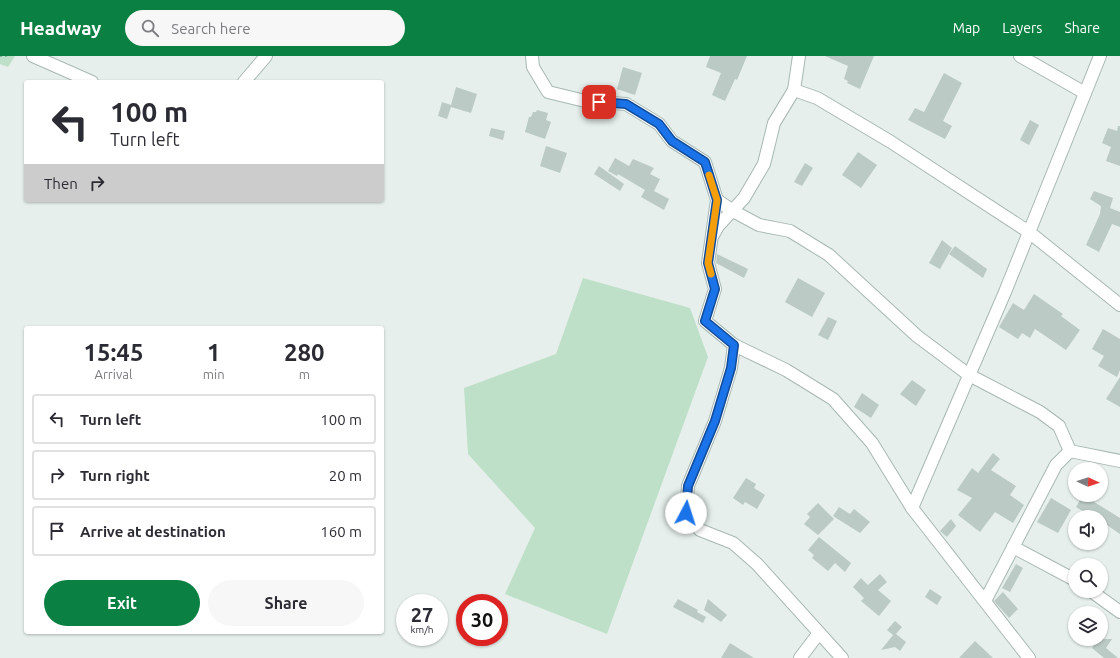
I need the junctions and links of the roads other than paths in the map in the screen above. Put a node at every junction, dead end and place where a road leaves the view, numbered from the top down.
1 (33, 56) edge
2 (266, 56) edge
3 (532, 56) edge
4 (799, 56) edge
5 (1020, 56) edge
6 (1100, 56) edge
7 (87, 80) edge
8 (246, 80) edge
9 (794, 90) junction
10 (1085, 93) junction
11 (717, 200) junction
12 (733, 211) junction
13 (1029, 232) junction
14 (712, 237) junction
15 (1120, 305) edge
16 (734, 345) junction
17 (969, 374) junction
18 (1070, 451) junction
19 (1120, 462) edge
20 (912, 508) junction
21 (1013, 547) junction
22 (1068, 576) edge
23 (1101, 598) edge
24 (985, 601) junction
25 (1120, 612) edge
26 (819, 633) junction
27 (800, 658) edge
28 (842, 658) edge
29 (1030, 658) edge

1 - 7 street
2 - 8 street
3 - 11 street
4 - 9 street
5 - 10 street
6 - 10 street
9 - 12 street
9 - 13 street
10 - 13 street
11 - 12 street
11 - 14 street
12 - 14 street
12 - 17 street
13 - 15 street
13 - 17 street
14 - 16 street
16 - 20 street
16 - 26 street
17 - 18 street
17 - 20 street
18 - 19 street
18 - 21 street
20 - 24 street
21 - 22 street
21 - 24 street
23 - 25 street
24 - 29 street
26 - 27 street
26 - 28 street

